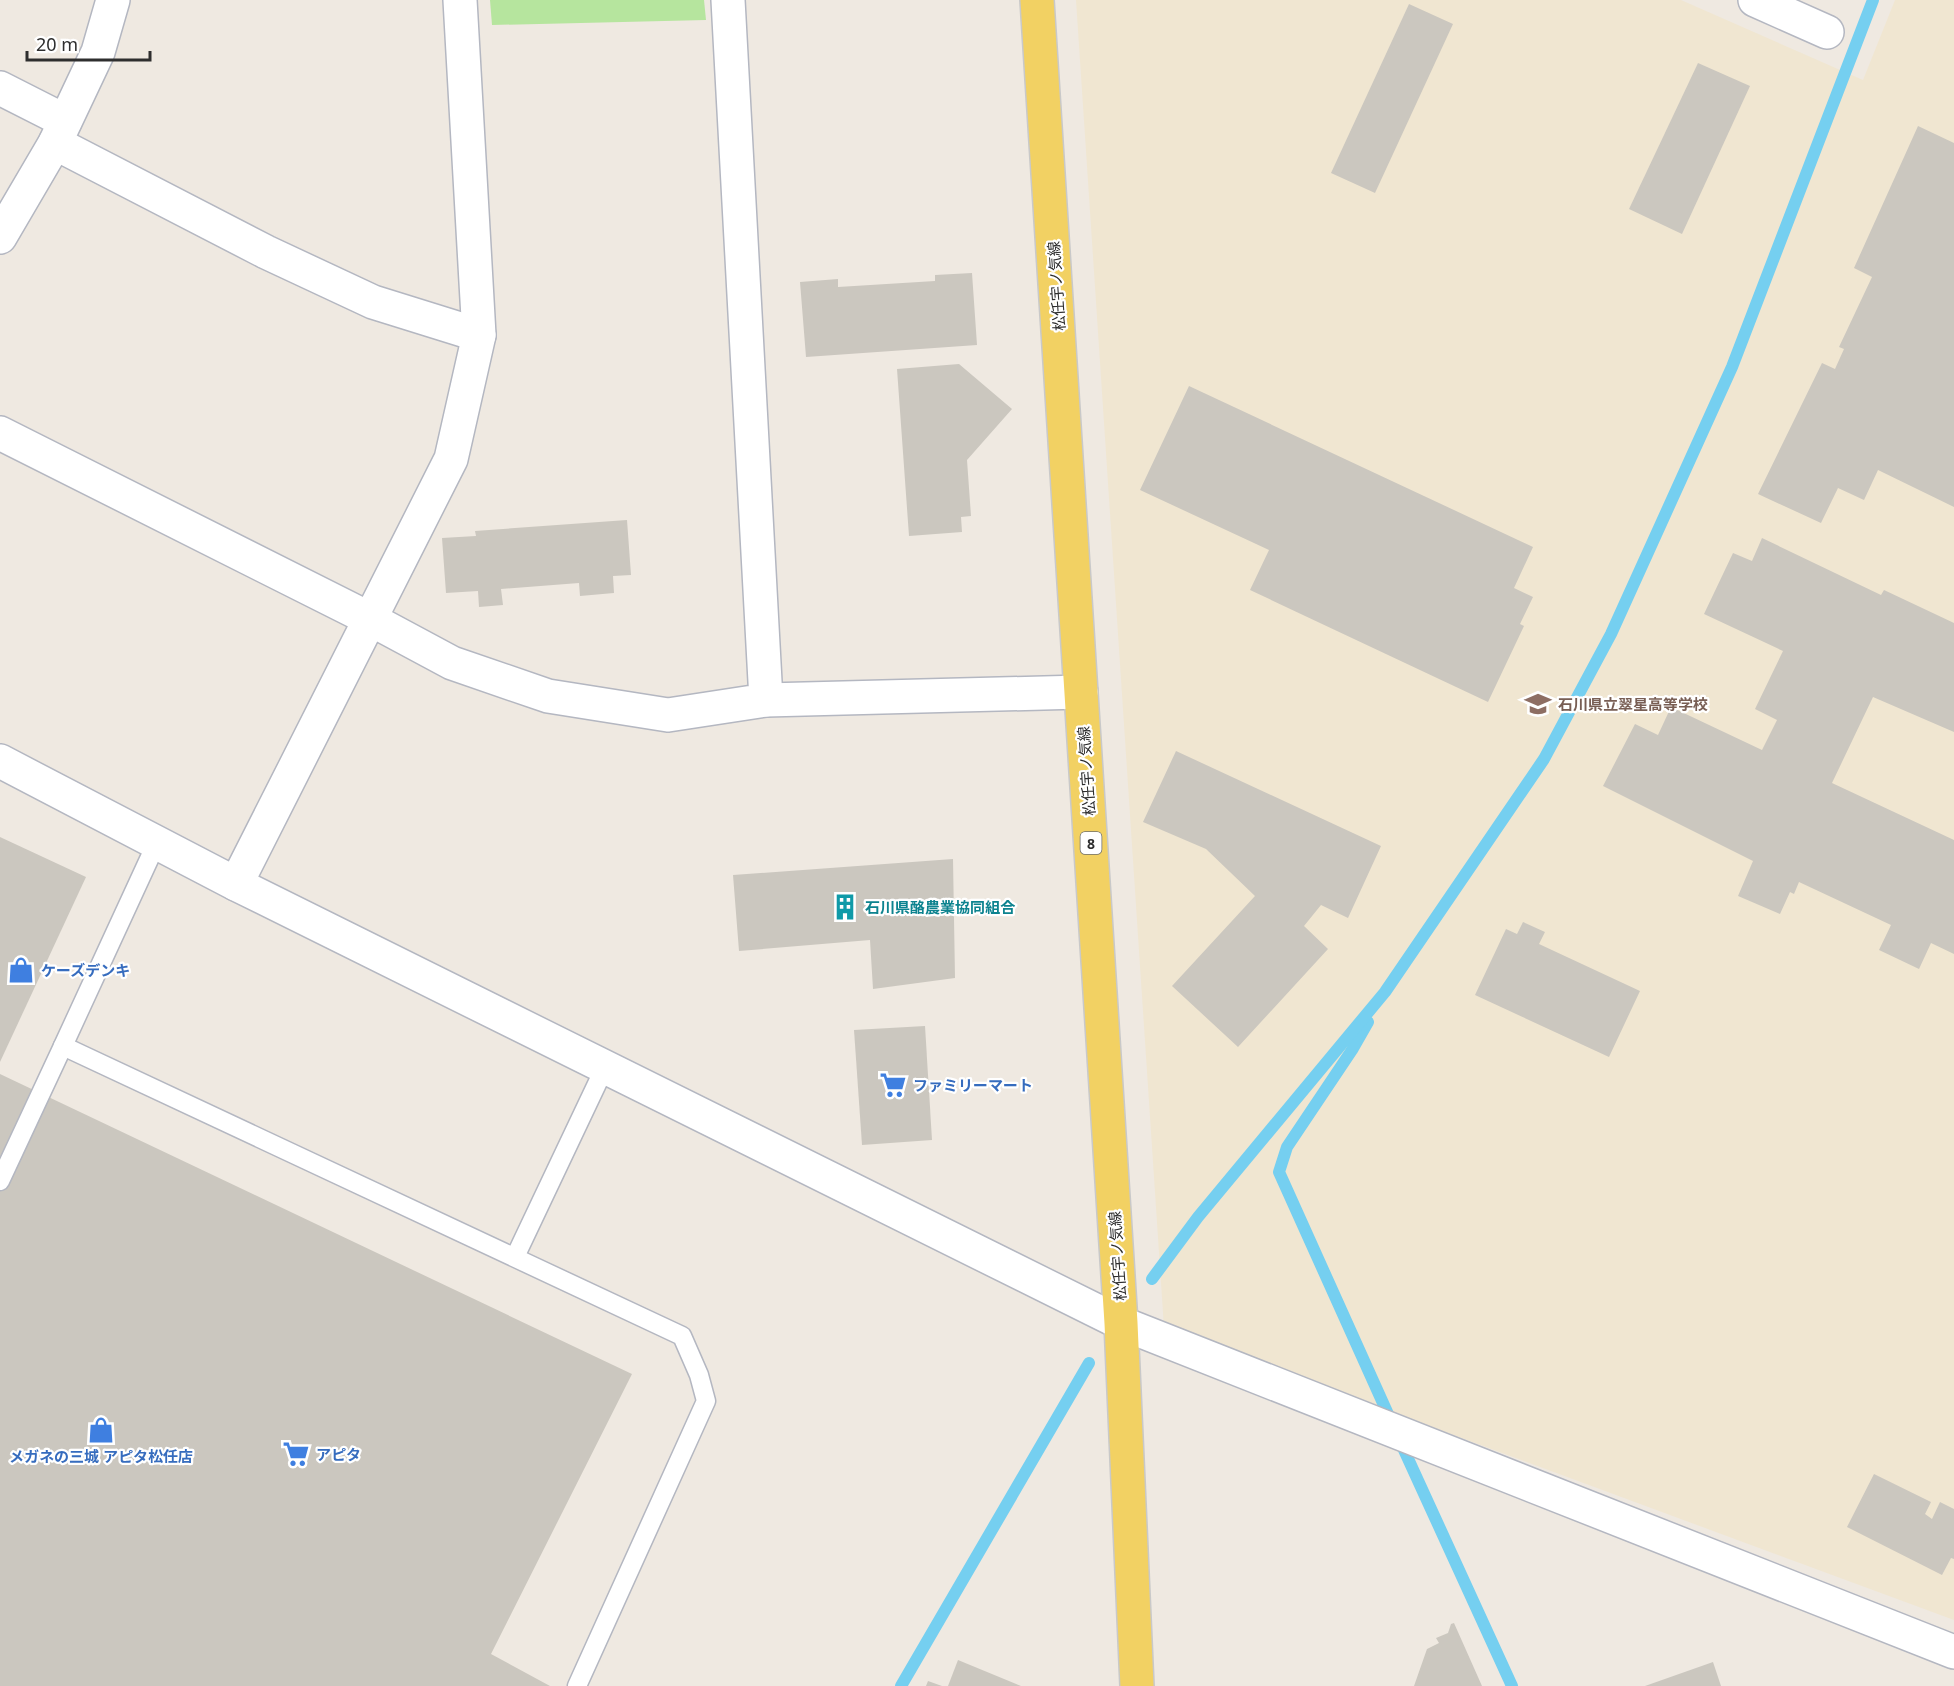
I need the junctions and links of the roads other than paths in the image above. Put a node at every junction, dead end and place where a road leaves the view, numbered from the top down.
1 (113, 0) edge
2 (460, 0) edge
3 (728, 0) edge
4 (1037, 0) edge
5 (1755, 0) edge
6 (1827, 32) dead end
7 (0, 88) edge
8 (60, 132) junction
9 (0, 237) edge
10 (479, 335) junction
11 (0, 433) edge
12 (370, 619) junction
13 (1081, 692) junction
14 (766, 700) junction
15 (0, 761) edge
16 (157, 842) junction
17 (236, 884) junction
18 (63, 1046) junction
19 (605, 1067) junction
20 (0, 1181) edge
21 (515, 1257) junction
22 (1121, 1323) junction
23 (1954, 1652) edge
24 (577, 1686) edge
25 (1137, 1686) edge

1 - 8 street
2 - 10 street
3 - 14 street
4 - 13 main road, 松任宇ノ気線 / 8
5 - 6 street
7 - 8 street
8 - 9 street
8 - 10 street
10 - 12 street
11 - 12 street
12 - 14 street
12 - 17 street
13 - 14 street
13 - 22 main road, 松任宇ノ気線 / 8
15 - 16 street
16 - 17 street
16 - 18 lane
17 - 19 street
18 - 20 lane
18 - 21 lane
19 - 21 lane
19 - 22 street
21 - 24 lane
22 - 23 street
22 - 25 main road, 松任宇ノ気線 / 8

